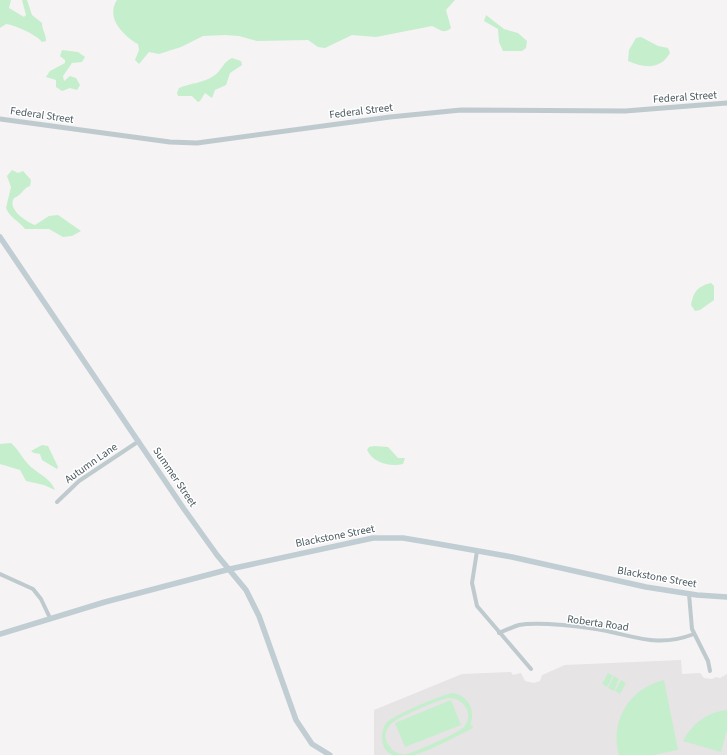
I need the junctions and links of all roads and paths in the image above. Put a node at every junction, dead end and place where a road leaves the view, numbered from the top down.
1 (727, 103) edge
2 (0, 119) edge
3 (0, 237) edge
4 (139, 441) junction
5 (57, 502) dead end
6 (477, 551) junction
7 (230, 569) junction
8 (0, 574) edge
9 (689, 594) junction
10 (727, 597) edge
11 (50, 618) junction
12 (499, 633) junction
13 (0, 634) edge
14 (694, 634) junction
15 (531, 669) dead end
16 (710, 671) dead end
17 (330, 755) edge

1 - 2 street, Federal Street
3 - 4 main road, Summer Street
4 - 5 street, Autumn Lane
4 - 7 main road, Summer Street
6 - 7 main road, Blackstone Street
6 - 9 main road, Blackstone Street
6 - 12 street
7 - 11 main road, Blackstone Street
7 - 17 main road, Summer Street
8 - 11 street
9 - 10 main road, Blackstone Street
9 - 14 street
11 - 13 main road, Blackstone Street
12 - 14 street, Roberta Road
12 - 15 street
14 - 16 street

